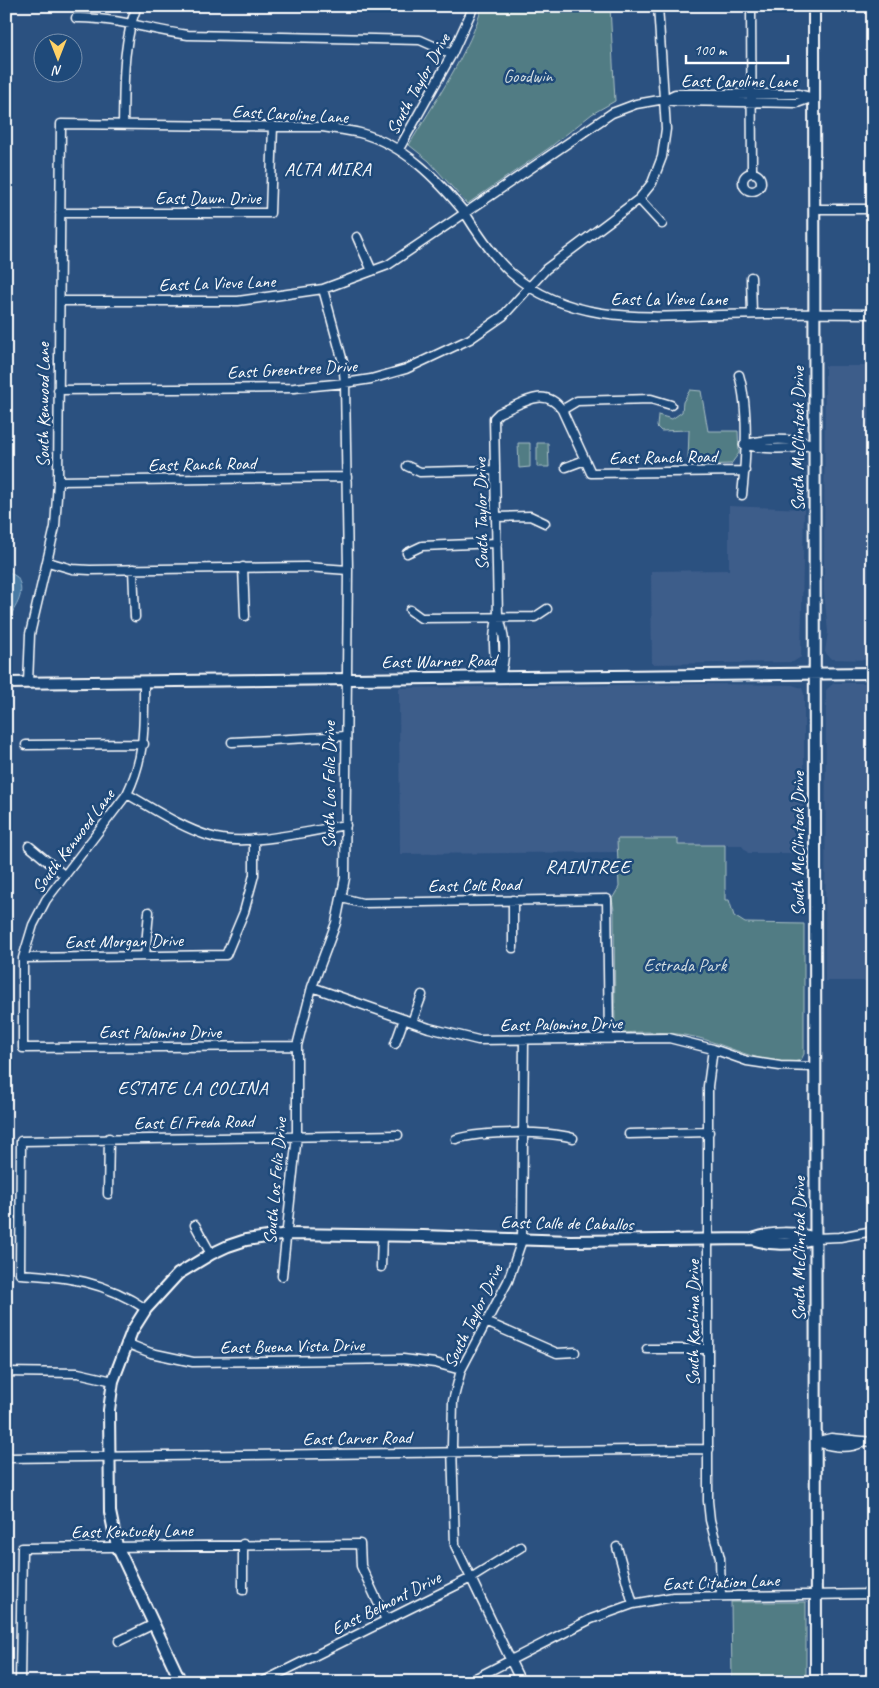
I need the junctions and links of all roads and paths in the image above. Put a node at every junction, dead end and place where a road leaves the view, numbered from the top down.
1 (137, 6) edge
2 (474, 6) edge
3 (658, 6) edge
4 (751, 6) edge
5 (814, 6) edge
6 (76, 18) dead end
7 (130, 25) junction
8 (452, 54) junction
9 (751, 98) junction
10 (814, 98) junction
11 (664, 99) junction
12 (61, 124) joint
13 (124, 124) junction
14 (273, 126) junction
15 (399, 149) junction
16 (752, 172) dead end
17 (639, 199) junction
18 (815, 209) junction
19 (873, 209) edge
20 (60, 213) junction
21 (465, 213) junction
22 (662, 224) dead end
23 (357, 237) dead end
24 (372, 271) junction
25 (751, 277) dead end
26 (530, 287) junction
27 (323, 289) junction
28 (60, 301) junction
29 (752, 314) junction
30 (814, 314) junction
31 (873, 314) edge
32 (739, 375) dead end
33 (345, 383) junction
34 (58, 390) junction
35 (671, 405) dead end
36 (562, 410) junction
37 (814, 444) junction
38 (744, 445) junction
39 (585, 460) junction
40 (407, 466) dead end
41 (566, 468) dead end
42 (495, 470) junction
43 (744, 471) junction
44 (347, 477) junction
45 (58, 481) junction
46 (742, 494) dead end
47 (496, 516) junction
48 (545, 523) dead end
49 (497, 544) junction
50 (407, 553) dead end
51 (48, 562) junction
52 (243, 567) junction
53 (133, 569) junction
54 (348, 570) junction
55 (547, 609) dead end
56 (410, 610) dead end
57 (245, 616) dead end
58 (498, 616) junction
59 (135, 617) dead end
60 (814, 672) junction
61 (873, 673) edge
62 (500, 676) junction
63 (346, 678) junction
64 (144, 681) junction
65 (6, 683) edge
66 (28, 683) junction
67 (346, 736) junction
68 (232, 742) dead end
69 (144, 744) junction
70 (26, 745) dead end
71 (127, 794) junction
72 (346, 825) junction
73 (254, 839) junction
74 (29, 846) dead end
75 (66, 876) junction
76 (342, 898) junction
77 (513, 900) junction
78 (150, 912) dead end
79 (513, 948) dead end
80 (144, 956) junction
81 (23, 958) junction
82 (312, 987) junction
83 (422, 994) dead end
84 (404, 1019) junction
85 (412, 1022) junction
86 (609, 1038) junction
87 (524, 1039) junction
88 (395, 1044) dead end
89 (297, 1046) junction
90 (23, 1048) joint
91 (713, 1049) junction
92 (814, 1067) junction
93 (709, 1132) junction
94 (524, 1134) junction
95 (630, 1134) dead end
96 (297, 1135) junction
97 (398, 1135) dead end
98 (109, 1138) junction
99 (573, 1138) dead end
100 (456, 1139) dead end
101 (108, 1194) dead end
102 (195, 1225) dead end
103 (873, 1231) edge
104 (288, 1234) junction
105 (382, 1235) junction
106 (815, 1238) junction
107 (522, 1240) junction
108 (709, 1240) junction
109 (211, 1254) junction
110 (381, 1267) dead end
111 (282, 1276) dead end
112 (146, 1309) junction
113 (486, 1322) junction
114 (126, 1343) junction
115 (647, 1349) dead end
116 (708, 1349) junction
117 (575, 1352) dead end
118 (461, 1370) junction
119 (6, 1372) edge
120 (113, 1381) junction
121 (815, 1442) junction
122 (873, 1442) edge
123 (709, 1448) junction
124 (452, 1452) junction
125 (6, 1458) edge
126 (109, 1458) junction
127 (243, 1544) junction
128 (117, 1546) junction
129 (521, 1547) dead end
130 (618, 1547) dead end
131 (470, 1578) junction
132 (243, 1590) dead end
133 (816, 1594) junction
134 (873, 1594) edge
135 (721, 1596) junction
136 (633, 1604) junction
137 (386, 1620) junction
138 (152, 1625) junction
139 (120, 1641) dead end
140 (510, 1661) junction
141 (20, 1682) edge
142 (181, 1682) edge
143 (262, 1682) edge
144 (468, 1682) edge
145 (521, 1682) edge
146 (816, 1682) edge

1 - 7 street
2 - 8 street, South Taylor Drive
3 - 11 street
4 - 9 street
5 - 10 main road, South McClintock Drive
6 - 7 street
7 - 8 street
7 - 13 street
8 - 15 street, South Taylor Drive
9 - 10 street, East Caroline Lane
9 - 11 street, East Caroline Lane
9 - 16 street
10 - 18 main road, South McClintock Drive
11 - 17 street
11 - 21 street, East Caroline Lane
12 - 13 street, East Caroline Lane
12 - 20 street, South Kenwood Lane
13 - 14 street, East Caroline Lane
14 - 15 street, East Caroline Lane
14 - 20 street, East Dawn Drive
15 - 21 street, East Caroline Lane
17 - 22 street
17 - 26 street
18 - 19 street
18 - 30 main road, South McClintock Drive
20 - 28 street, South Kenwood Lane
21 - 24 street, East La Vieve Lane
21 - 26 street, East La Vieve Lane
23 - 24 street
24 - 27 street, East La Vieve Lane
25 - 29 street
26 - 29 street, East La Vieve Lane
26 - 33 street, East Greentree Drive
27 - 28 street, East La Vieve Lane
27 - 33 street, South Los Feliz Drive
28 - 34 street, South Kenwood Lane
29 - 30 street, East La Vieve Lane
30 - 31 street, East La Vieve Lane
30 - 37 main road, South McClintock Drive
32 - 38 street
33 - 34 street, East Greentree Drive
33 - 44 street, South Los Feliz Drive
34 - 45 street, South Kenwood Lane
35 - 36 street
36 - 39 street, East Ranch Road
36 - 42 street, South Taylor Drive
37 - 38 street
37 - 60 main road, South McClintock Drive
38 - 43 street
39 - 41 street
39 - 43 street, East Ranch Road
40 - 42 street
42 - 47 street, South Taylor Drive
43 - 46 street
44 - 45 street, East Ranch Road
44 - 54 street, South Los Feliz Drive
45 - 51 street, South Kenwood Lane
47 - 48 street
47 - 49 street, South Taylor Drive
49 - 50 street
49 - 58 street, South Taylor Drive
51 - 53 street
51 - 66 street, South Kenwood Lane
52 - 53 street
52 - 54 street
52 - 57 street
53 - 59 street
54 - 63 street, South Los Feliz Drive
55 - 58 street
56 - 58 street
58 - 62 street, South Taylor Drive
60 - 61 main road, East Warner Road
60 - 62 main road, East Warner Road
60 - 92 main road, South McClintock Drive
62 - 63 main road, East Warner Road
63 - 64 main road, East Warner Road
63 - 67 street, South Los Feliz Drive
64 - 66 main road, East Warner Road
64 - 69 street, South Kenwood Lane
65 - 66 main road, East Warner Road
67 - 68 street
67 - 72 street, South Los Feliz Drive
69 - 70 street
69 - 71 street, South Kenwood Lane
71 - 73 street
71 - 75 street, South Kenwood Lane
72 - 73 street
72 - 76 street, South Los Feliz Drive
73 - 80 street, East Morgan Drive
74 - 75 street
75 - 81 street, South Kenwood Lane
76 - 77 street, East Colt Road
76 - 82 street, South Los Feliz Drive
77 - 79 street
77 - 86 street, East Colt Road
78 - 80 street
80 - 81 street, East Morgan Drive
81 - 90 street, South Kenwood Lane
82 - 84 street, East Palomino Drive
82 - 89 street, South Los Feliz Drive
83 - 85 street
84 - 85 street, East Palomino Drive
84 - 88 street
85 - 87 street, East Palomino Drive
86 - 87 street, East Palomino Drive
86 - 91 street, East Palomino Drive
87 - 94 street, South Taylor Drive
89 - 90 street, East Palomino Drive
89 - 96 street, South Los Feliz Drive
91 - 92 street, East Palomino Drive
91 - 93 street, South Kachina Drive
92 - 106 main road, South McClintock Drive
93 - 95 street
93 - 108 street, South Kachina Drive
94 - 99 street
94 - 100 street
94 - 107 street, South Taylor Drive
96 - 97 street, East El Freda Road
96 - 98 street, East El Freda Road
96 - 104 street, South Los Feliz Drive
98 - 101 street
98 - 112 street, East El Freda Road
102 - 109 street
103 - 106 street
104 - 105 main road, East Calle de Caballos
104 - 109 main road, East Calle de Caballos
104 - 111 street, South Los Feliz Drive
105 - 107 main road, East Calle de Caballos
105 - 110 street
106 - 108 main road, East Calle de Caballos
106 - 121 main road, South McClintock Drive
107 - 108 main road, East Calle de Caballos
107 - 113 street, South Taylor Drive
108 - 116 street, South Kachina Drive
109 - 112 main road, East Calle de Caballos
112 - 114 main road, East Calle de Caballos
113 - 117 street
113 - 118 street, South Taylor Drive
114 - 118 street, East Buena Vista Drive
114 - 120 main road, East Calle de Caballos
115 - 116 street
116 - 123 street, South Kachina Drive
118 - 124 street, South Taylor Drive
119 - 120 street
120 - 126 main road, East Calle de Caballos
121 - 122 street
121 - 133 main road, South McClintock Drive
123 - 124 street, East Carver Road
123 - 135 street, South Kachina Drive
124 - 126 street, East Carver Road
124 - 131 street, South Taylor Drive
125 - 126 street, East Carver Road
126 - 128 main road
127 - 128 street, East Kentucky Lane
127 - 132 street
127 - 137 street, East Kentucky Lane
128 - 138 main road
128 - 141 street, East Kentucky Lane
129 - 131 street, East Belmont Drive
130 - 136 street
131 - 137 street, East Belmont Drive
131 - 140 street, South Taylor Drive
133 - 134 street, East Citation Lane
133 - 135 street, East Citation Lane
133 - 146 main road, South McClintock Drive
135 - 136 street, East Citation Lane
136 - 140 street, East Citation Lane
137 - 143 street, East Belmont Drive
138 - 139 street
138 - 142 main road
140 - 144 street, East Citation Lane
140 - 145 street, South Taylor Drive

